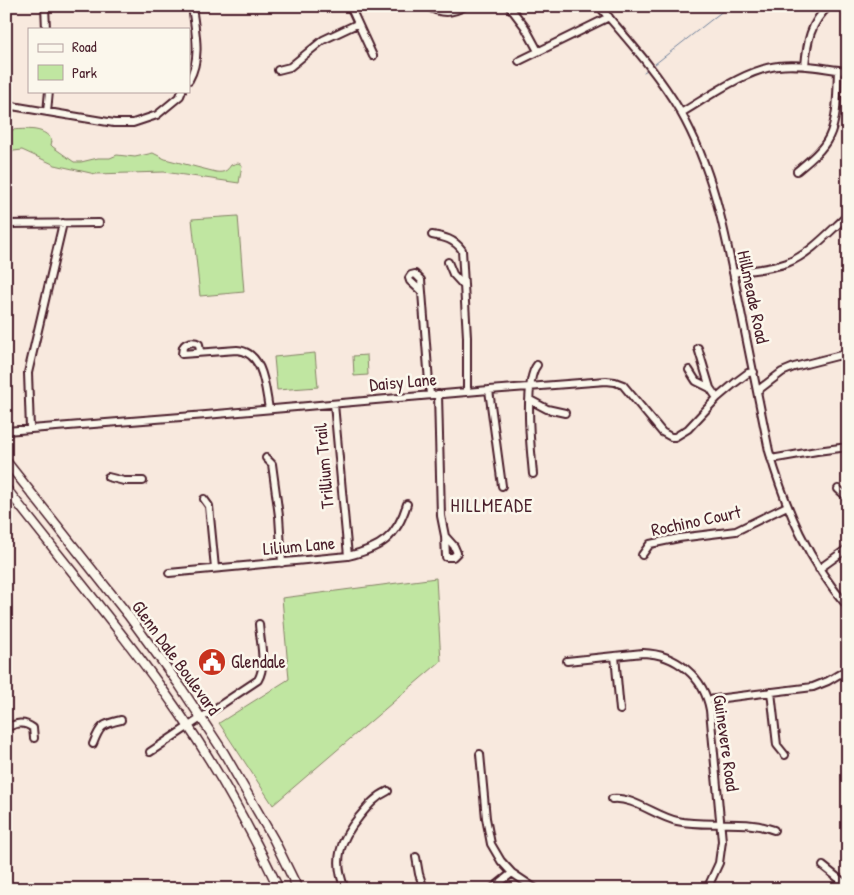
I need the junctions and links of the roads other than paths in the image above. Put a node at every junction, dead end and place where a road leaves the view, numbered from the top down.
1 (45, 6) edge
2 (192, 6) edge
3 (350, 6) edge
4 (427, 6) edge
5 (465, 6) edge
6 (509, 6) edge
7 (599, 6) edge
8 (829, 6) edge
9 (609, 17) junction
10 (357, 24) junction
11 (46, 28) edge
12 (538, 51) junction
13 (373, 56) dead end
14 (519, 61) dead end
15 (805, 66) junction
16 (278, 70) dead end
17 (838, 70) junction
18 (848, 71) edge
19 (190, 78) edge
20 (49, 92) edge
21 (182, 92) edge
22 (6, 106) edge
23 (47, 112) junction
24 (681, 113) junction
25 (797, 171) dead end
26 (848, 215) edge
27 (63, 223) junction
28 (99, 223) dead end
29 (6, 224) edge
30 (432, 235) dead end
31 (448, 262) dead end
32 (462, 269) junction
33 (733, 273) junction
34 (453, 274) junction
35 (463, 285) junction
36 (422, 292) dead end
37 (698, 348) dead end
38 (848, 350) edge
39 (200, 352) dead end
40 (844, 356) edge
41 (537, 365) dead end
42 (689, 370) dead end
43 (754, 372) junction
44 (530, 386) junction
45 (710, 388) junction
46 (489, 390) junction
47 (757, 391) junction
48 (467, 392) junction
49 (438, 394) junction
50 (430, 395) junction
51 (717, 398) junction
52 (530, 400) junction
53 (334, 404) junction
54 (269, 409) junction
55 (565, 413) dead end
56 (30, 429) junction
57 (6, 431) edge
58 (848, 447) edge
59 (266, 458) dead end
60 (772, 459) junction
61 (6, 461) edge
62 (533, 474) dead end
63 (108, 477) dead end
64 (143, 481) dead end
65 (502, 486) dead end
66 (6, 488) edge
67 (838, 489) dead end
68 (848, 498) edge
69 (204, 499) dead end
70 (407, 504) dead end
71 (787, 506) junction
72 (445, 536) dead end
73 (848, 548) edge
74 (642, 555) dead end
75 (348, 556) junction
76 (282, 563) junction
77 (215, 568) junction
78 (819, 569) junction
79 (169, 573) dead end
80 (848, 607) edge
81 (259, 624) dead end
82 (615, 656) junction
83 (567, 660) dead end
84 (848, 669) edge
85 (771, 692) junction
86 (708, 700) junction
87 (620, 710) dead end
88 (201, 718) junction
89 (121, 720) dead end
90 (6, 728) edge
91 (189, 728) junction
92 (34, 738) dead end
93 (93, 744) dead end
94 (150, 752) dead end
95 (480, 754) dead end
96 (785, 755) dead end
97 (388, 791) dead end
98 (612, 799) dead end
99 (722, 824) junction
100 (774, 830) dead end
101 (416, 857) dead end
102 (823, 866) dead end
103 (512, 873) junction
104 (848, 886) edge
105 (279, 889) edge
106 (298, 889) edge
107 (345, 889) edge
108 (424, 889) edge
109 (492, 889) edge
110 (536, 889) edge
111 (707, 889) edge

1 - 11 street
2 - 19 street
3 - 10 street
4 - 5 street
6 - 12 street
7 - 9 street, Hillmeade Road
8 - 15 street
9 - 12 street
9 - 24 street, Hillmeade Road
10 - 13 street
10 - 16 street
12 - 14 street
15 - 17 street
15 - 24 street
17 - 18 street
17 - 25 street
20 - 23 street
21 - 23 street
22 - 23 street
24 - 33 street, Hillmeade Road
26 - 33 street
27 - 28 street
27 - 29 street
27 - 56 street
30 - 32 street
31 - 34 street
32 - 34 street
32 - 35 street
33 - 43 street, Hillmeade Road
34 - 35 street
35 - 48 street
36 - 50 street
37 - 45 street
38 - 40 street
39 - 54 street
40 - 47 street
41 - 44 street
42 - 45 street
43 - 47 street, Hillmeade Road
43 - 51 street, Daisy Lane
44 - 46 street, Daisy Lane
44 - 51 street, Daisy Lane
44 - 52 street
45 - 51 street
46 - 48 street, Daisy Lane
46 - 65 street
47 - 60 street, Hillmeade Road
48 - 49 street, Daisy Lane
49 - 50 street, Daisy Lane
49 - 72 street
50 - 53 street, Daisy Lane
52 - 55 street
52 - 62 street
53 - 54 street, Daisy Lane
53 - 75 street, Trillium Trail
54 - 56 street, Daisy Lane
56 - 57 street, Daisy Lane
58 - 60 street
59 - 76 street
60 - 71 street, Hillmeade Road
61 - 88 main road, Glenn Dale Boulevard
63 - 64 street
66 - 91 main road, Glenn Dale Boulevard
67 - 68 street
69 - 77 street
70 - 75 street, Lilium Lane
71 - 74 street, Rochino Court
71 - 78 street, Hillmeade Road
73 - 78 street
75 - 76 street, Lilium Lane
76 - 77 street, Lilium Lane
77 - 79 street, Lilium Lane
78 - 80 street, Hillmeade Road
81 - 88 street
82 - 83 street, Guinevere Road
82 - 86 street, Guinevere Road
82 - 87 street
84 - 85 street
85 - 86 street
85 - 96 street
86 - 99 street, Guinevere Road
88 - 91 street
88 - 106 main road, Glenn Dale Boulevard
89 - 93 street
90 - 92 street
91 - 94 street
91 - 105 main road, Glenn Dale Boulevard
95 - 103 street
97 - 107 street
98 - 99 street
99 - 100 street
99 - 111 street, Guinevere Road
101 - 108 street
102 - 104 street
103 - 109 street
103 - 110 street

